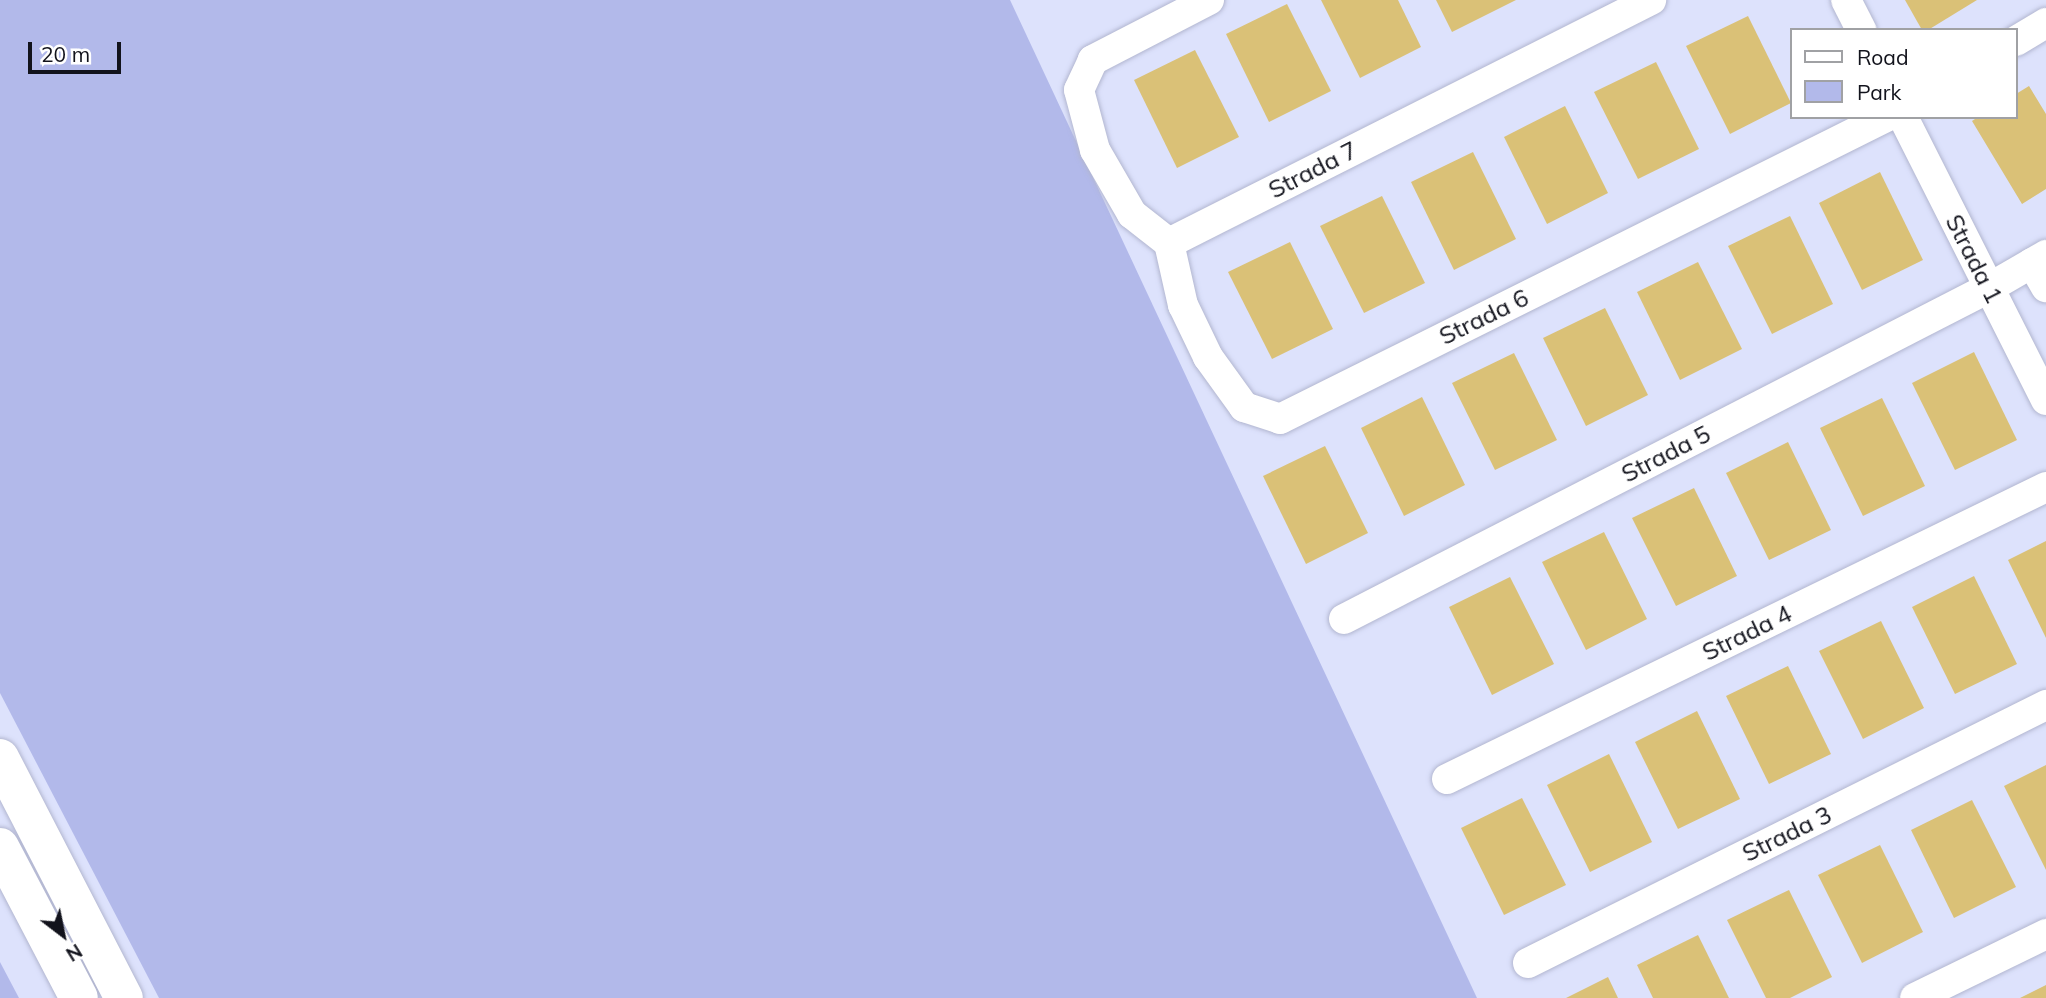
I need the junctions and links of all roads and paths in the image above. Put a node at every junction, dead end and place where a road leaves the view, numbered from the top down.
1 (1209, 0) edge
2 (1651, 0) edge
3 (1846, 0) edge
4 (2046, 23) edge
5 (1859, 28) edge
6 (2018, 40) edge
7 (1882, 119) edge
8 (1904, 119) edge
9 (1169, 243) junction
10 (2041, 268) edge
11 (1989, 288) junction
12 (2046, 400) edge
13 (2046, 487) edge
14 (1344, 619) dead end
15 (2046, 705) edge
16 (0, 758) edge
17 (1447, 779) dead end
18 (0, 847) edge
19 (2046, 934) edge
20 (1528, 963) dead end
21 (79, 998) edge
22 (124, 998) edge
23 (1915, 998) edge

1 - 9 street
2 - 9 street, Strada 7
3 - 5 street
4 - 6 street
7 - 9 street, Strada 6
8 - 11 street, Strada 1
10 - 11 street, Strada 5
11 - 12 street, Strada 1
11 - 14 street, Strada 5
13 - 17 street, Strada 4
15 - 20 street, Strada 3
16 - 22 highway
18 - 21 highway
19 - 23 street

